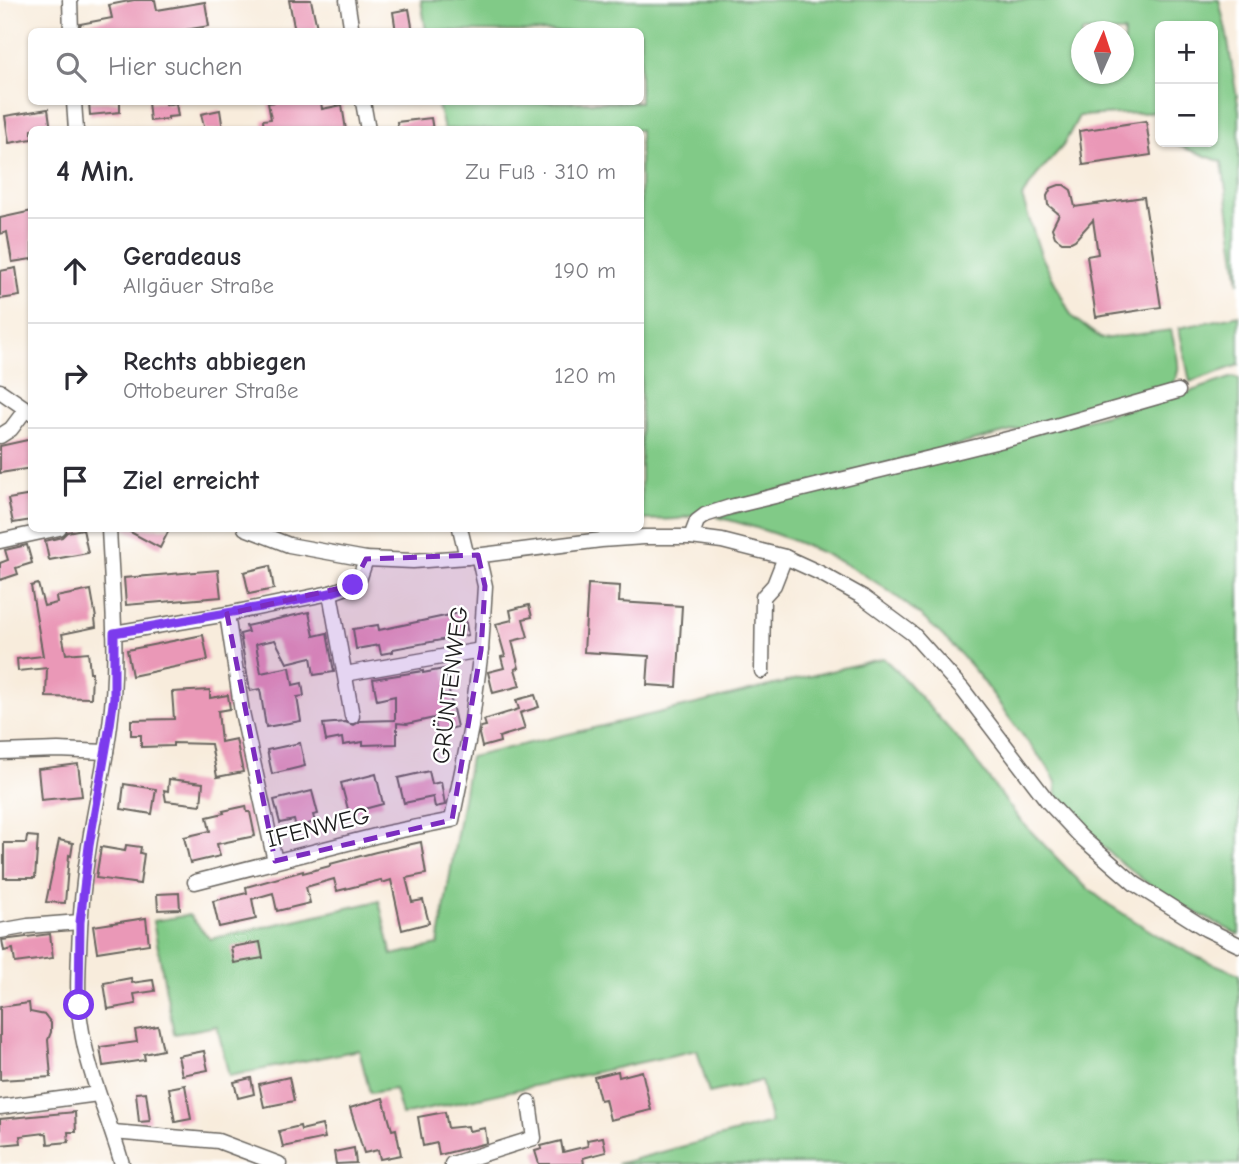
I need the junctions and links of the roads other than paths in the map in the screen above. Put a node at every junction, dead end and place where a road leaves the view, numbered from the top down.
1 (70, 0) edge
2 (347, 0) edge
3 (71, 28) edge
4 (351, 28) edge
5 (74, 105) edge
6 (364, 105) edge
7 (76, 126) edge
8 (367, 126) edge
9 (0, 391) edge
10 (1178, 391) dead end
11 (28, 410) edge
12 (28, 412) edge
13 (0, 436) edge
14 (41, 532) edge
15 (108, 532) edge
16 (255, 532) edge
17 (288, 532) edge
18 (462, 532) edge
19 (691, 537) junction
20 (0, 541) edge
21 (289, 545) junction
22 (473, 556) junction
23 (785, 557) junction
24 (366, 559) junction
25 (330, 593) junction
26 (227, 614) junction
27 (114, 633) junction
28 (481, 650) junction
29 (762, 671) dead end
30 (345, 674) junction
31 (352, 716) dead end
32 (0, 752) edge
33 (106, 752) junction
34 (452, 820) joint
35 (275, 861) junction
36 (195, 881) dead end
37 (80, 922) junction
38 (0, 931) edge
39 (1239, 945) edge
40 (98, 1094) junction
41 (530, 1102) dead end
42 (0, 1107) edge
43 (113, 1132) junction
44 (122, 1164) edge
45 (279, 1164) edge
46 (452, 1164) edge

1 - 3 street
2 - 4 street
5 - 7 street
6 - 8 street
9 - 11 street
10 - 19 street
12 - 13 street
14 - 20 street
15 - 27 street
16 - 21 street
17 - 21 street
18 - 22 street, GRÜNTENWEG
19 - 22 street
19 - 23 street
21 - 24 street
22 - 24 street
22 - 28 street, GRÜNTENWEG
23 - 29 street
23 - 39 street
24 - 25 street
25 - 26 street
25 - 30 street
26 - 27 street
26 - 35 street
27 - 33 street
28 - 30 street
28 - 34 street, GRÜNTENWEG
30 - 31 street
32 - 33 street
33 - 37 street
34 - 35 street, IFENWEG
35 - 36 street, IFENWEG
37 - 38 street
37 - 40 street
40 - 42 street
40 - 43 street
41 - 46 street
43 - 44 street
43 - 45 street

